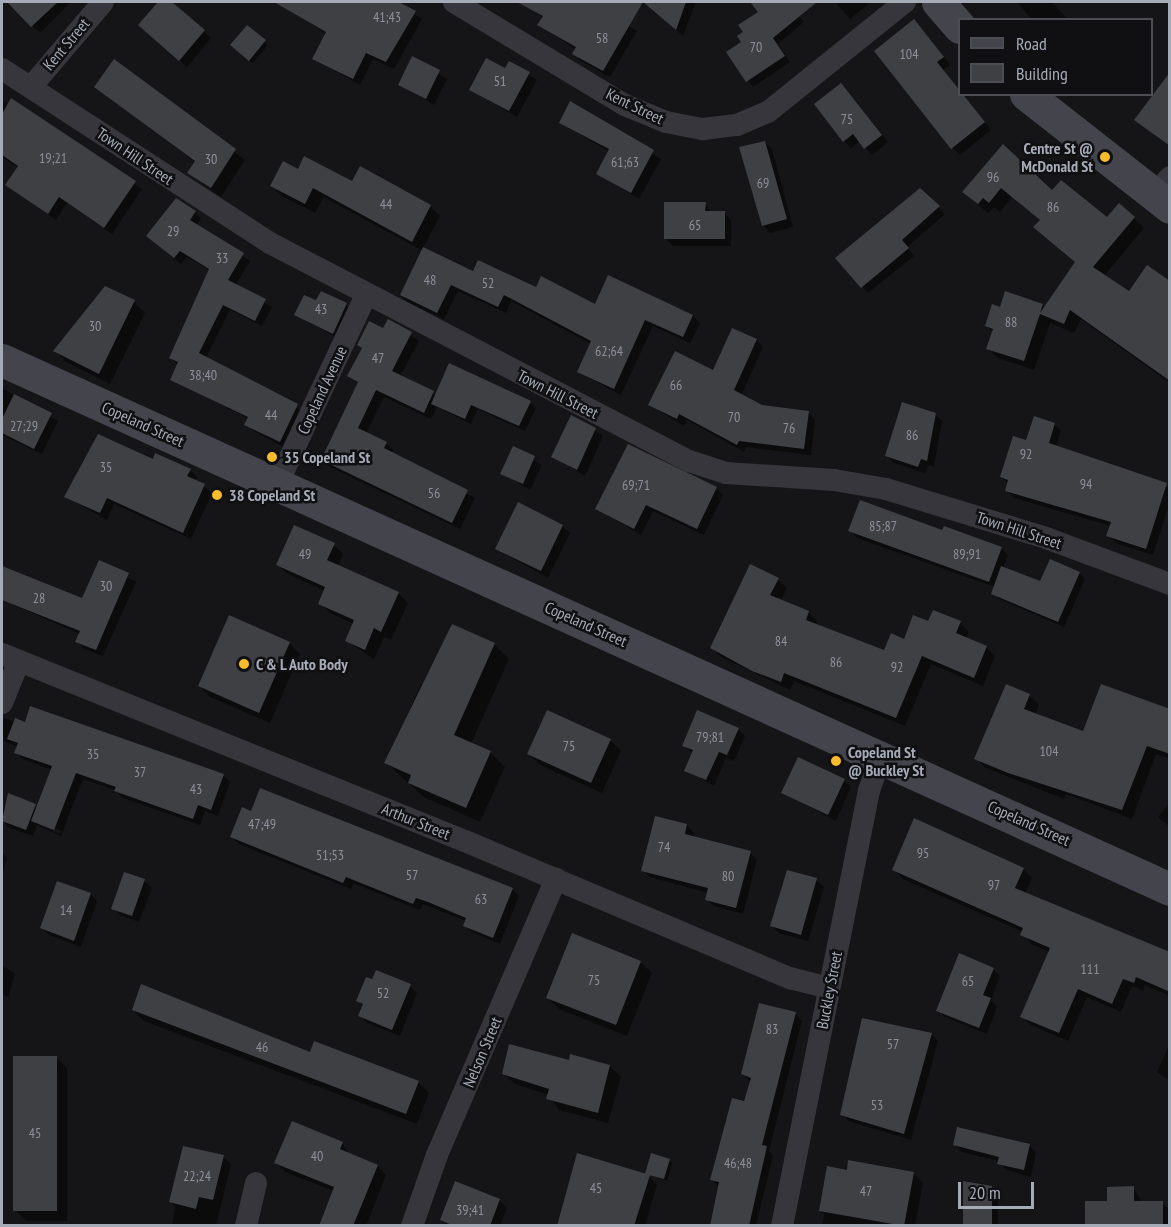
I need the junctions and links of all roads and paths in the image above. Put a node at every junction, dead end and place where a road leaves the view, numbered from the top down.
1 (103, 2) edge
2 (454, 2) edge
3 (905, 2) edge
4 (938, 2) edge
5 (958, 25) edge
6 (2, 69) edge
7 (31, 87) junction
8 (1029, 96) edge
9 (1164, 193) edge
10 (366, 295) junction
11 (2, 360) edge
12 (277, 485) junction
13 (1170, 584) edge
14 (10, 658) edge
15 (2, 703) edge
16 (881, 757) junction
17 (556, 879) junction
18 (1170, 890) edge
19 (829, 988) junction
20 (256, 1183) dead end
21 (246, 1226) edge
22 (412, 1226) edge
23 (782, 1226) edge

1 - 7 street, Kent Street
2 - 3 street, Kent Street
4 - 5 main road
6 - 7 street, Town Hill Street
7 - 10 street, Town Hill Street
8 - 9 main road
10 - 12 street, Copeland Avenue
10 - 13 street, Town Hill Street
11 - 12 main road, Copeland Street
12 - 16 main road, Copeland Street
14 - 15 street
14 - 17 street, Arthur Street
16 - 18 main road, Copeland Street
16 - 19 street, Buckley Street
17 - 19 street, Arthur Street
17 - 22 street, Nelson Street
19 - 23 street, Buckley Street
20 - 21 street

